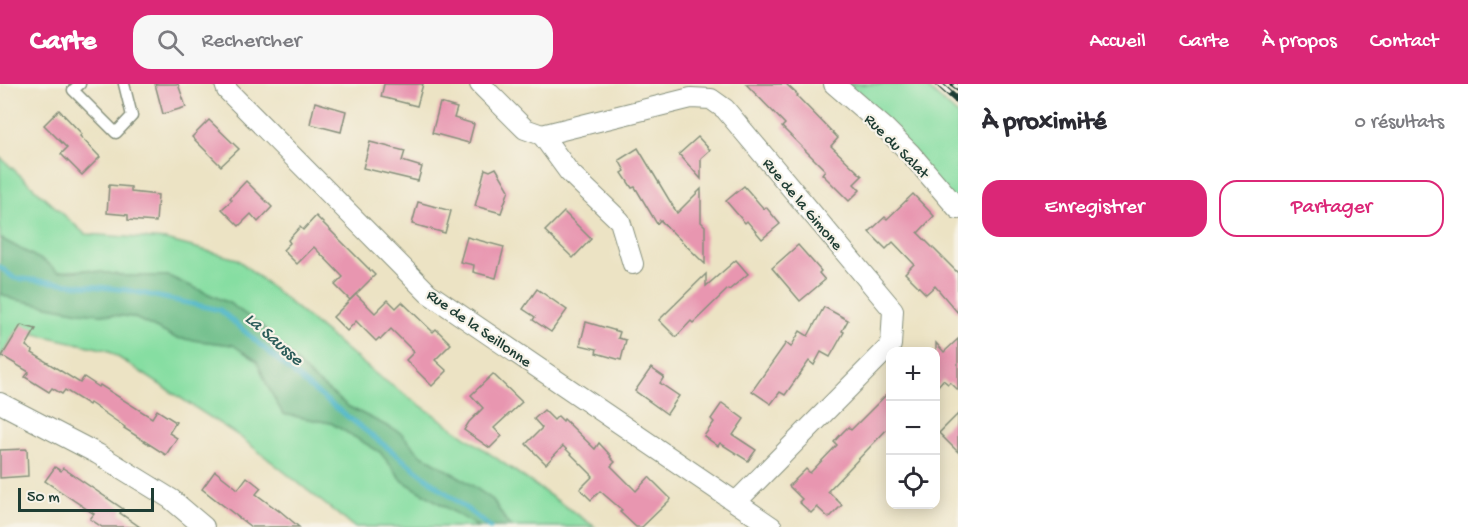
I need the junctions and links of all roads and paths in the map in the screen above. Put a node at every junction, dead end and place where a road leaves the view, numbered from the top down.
1 (80, 84) edge
2 (124, 84) edge
3 (225, 84) edge
4 (480, 84) edge
5 (834, 84) edge
6 (542, 135) junction
7 (958, 209) edge
8 (633, 264) dead end
9 (0, 403) edge
10 (736, 502) junction
11 (204, 527) edge
12 (772, 527) edge

1 - 2 lane
3 - 10 street, Rue de la Seillonne
4 - 6 street
5 - 7 street, Rue du Salat
6 - 8 street
6 - 10 street, Rue de la Gimone
9 - 11 street
10 - 12 street, Rue de la Seillonne

